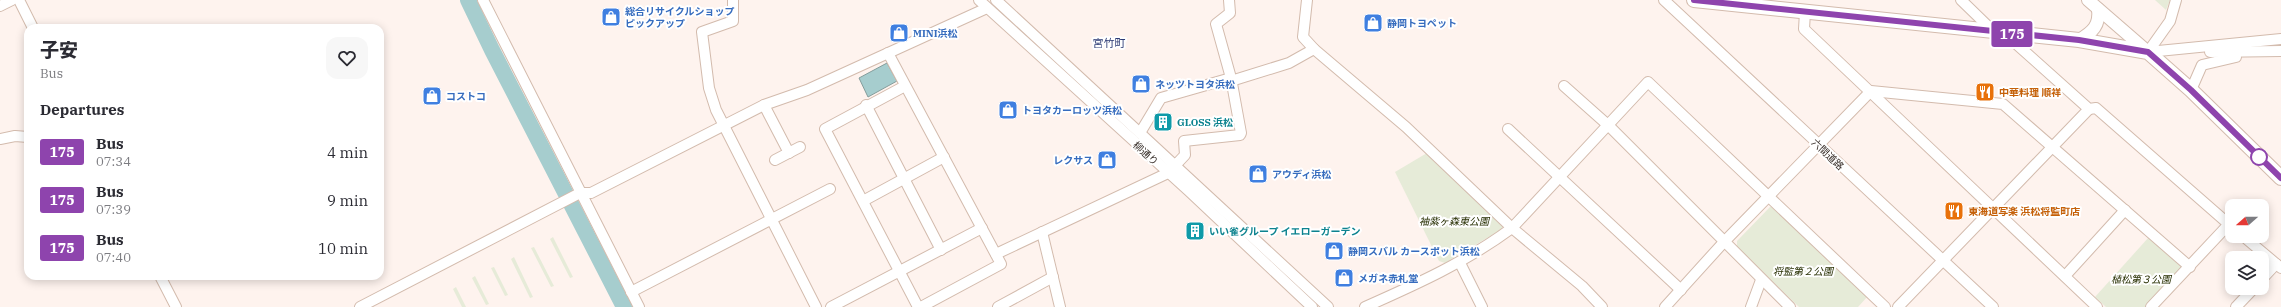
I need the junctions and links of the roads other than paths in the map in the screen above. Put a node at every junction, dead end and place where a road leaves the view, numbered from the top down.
1 (12, 0) edge
2 (19, 0) edge
3 (483, 0) edge
4 (733, 0) edge
5 (979, 0) edge
6 (996, 0) edge
7 (1229, 0) edge
8 (1306, 0) edge
9 (1664, 0) edge
10 (1694, 0) edge
11 (1962, 0) edge
12 (2088, 0) edge
13 (2176, 0) edge
14 (1741, 2) edge
15 (0, 6) edge
16 (987, 8) junction
17 (2098, 9) junction
18 (1805, 12) junction
19 (31, 24) edge
20 (1999, 33) junction
21 (2281, 39) edge
22 (2079, 40) junction
23 (1314, 49) junction
24 (2281, 51) edge
25 (2148, 52) junction
26 (2262, 52) junction
27 (888, 53) junction
28 (1231, 80) junction
29 (905, 86) junction
30 (1564, 86) dead end
31 (2191, 90) junction
32 (1871, 91) junction
33 (764, 105) junction
34 (866, 106) junction
35 (2089, 109) junction
36 (723, 126) junction
37 (1609, 126) junction
38 (1508, 129) dead end
39 (1140, 132) junction
40 (24, 137) edge
41 (0, 139) edge
42 (1818, 145) junction
43 (800, 147) dead end
44 (2053, 147) junction
45 (789, 153) junction
46 (944, 157) junction
47 (775, 160) dead end
48 (1176, 166) junction
49 (1168, 173) junction
50 (1559, 178) junction
51 (2281, 178) edge
52 (904, 179) junction
53 (830, 189) dead end
54 (577, 194) junction
55 (1768, 196) junction
56 (863, 201) junction
57 (1994, 209) junction
58 (2125, 210) junction
59 (771, 219) junction
60 (2225, 221) edge
61 (982, 228) junction
62 (1512, 228) junction
63 (2225, 230) edge
64 (1042, 232) junction
65 (1723, 243) junction
66 (2251, 243) edge
67 (942, 250) junction
68 (996, 254) junction
69 (1943, 260) junction
70 (1460, 263) junction
71 (2278, 266) edge
72 (2190, 267) junction
73 (900, 272) junction
74 (2269, 273) edge
75 (2065, 276) junction
76 (1053, 277) junction
77 (162, 280) edge
78 (1761, 280) junction
79 (1681, 290) junction
80 (631, 292) junction
81 (2247, 295) edge
82 (835, 306) edge
83 (176, 307) edge
84 (360, 307) edge
85 (639, 307) edge
86 (816, 307) edge
87 (918, 307) edge
88 (921, 307) edge
89 (998, 307) edge
90 (1060, 307) edge
91 (1312, 307) edge
92 (1328, 307) edge
93 (1365, 307) edge
94 (1482, 307) edge
95 (1602, 307) edge
96 (1665, 307) edge
97 (1751, 307) edge
98 (1790, 307) edge
99 (1885, 307) edge
100 (1898, 307) edge
101 (1993, 307) edge
102 (2097, 307) edge
103 (2151, 307) edge
104 (2236, 307) edge

1 - 15 street
2 - 19 street
3 - 54 street
4 - 36 street
5 - 16 street, 柳通り
6 - 39 street, 柳通り
7 - 28 street
8 - 23 street
9 - 42 street, 六間道路
10 - 14 highway
11 - 20 street
12 - 17 main road
13 - 25 street
14 - 18 highway
16 - 27 street
16 - 49 street, 柳通り
17 - 22 main road
17 - 25 main road
18 - 20 highway
18 - 32 street
20 - 22 highway
20 - 35 street
21 - 25 street
22 - 25 highway
23 - 28 street
23 - 62 street
24 - 26 street
25 - 26 street
25 - 31 highway
26 - 31 street
27 - 29 street
27 - 33 street
28 - 39 street
28 - 48 street
29 - 34 street
29 - 46 street
30 - 37 street
31 - 51 highway
32 - 42 street
32 - 44 street
32 - 57 street
33 - 36 street
33 - 45 street
34 - 52 street
34 - 56 street
35 - 44 street
35 - 60 street
36 - 54 street
36 - 59 street
37 - 50 street
37 - 55 street
37 - 65 street
38 - 50 street
39 - 48 street, 柳通り
40 - 41 street
42 - 55 street
42 - 69 street, 六間道路
43 - 45 street
44 - 57 street
44 - 58 street
45 - 47 street
46 - 52 street
46 - 61 street
48 - 49 street
48 - 92 street, 柳通り
49 - 64 street
49 - 91 street, 柳通り
50 - 62 street
50 - 79 street
52 - 56 street
52 - 67 street
53 - 59 street
54 - 80 street
54 - 84 street
55 - 65 street
55 - 99 street
56 - 73 street
57 - 69 street
57 - 75 street
58 - 72 street
58 - 75 street
59 - 80 street
59 - 86 street
61 - 67 street
61 - 68 street
62 - 70 street
62 - 95 street
63 - 72 street
64 - 68 street
64 - 76 street
65 - 78 street
65 - 79 street
66 - 71 street
67 - 73 street
68 - 88 street
69 - 100 street
69 - 101 street, 六間道路
70 - 93 street
70 - 94 street
71 - 74 street
72 - 103 street
73 - 82 street
73 - 87 street
75 - 102 street
76 - 89 street
76 - 90 street
77 - 83 street
78 - 97 street
78 - 98 street
79 - 96 street
80 - 85 street
81 - 104 street

